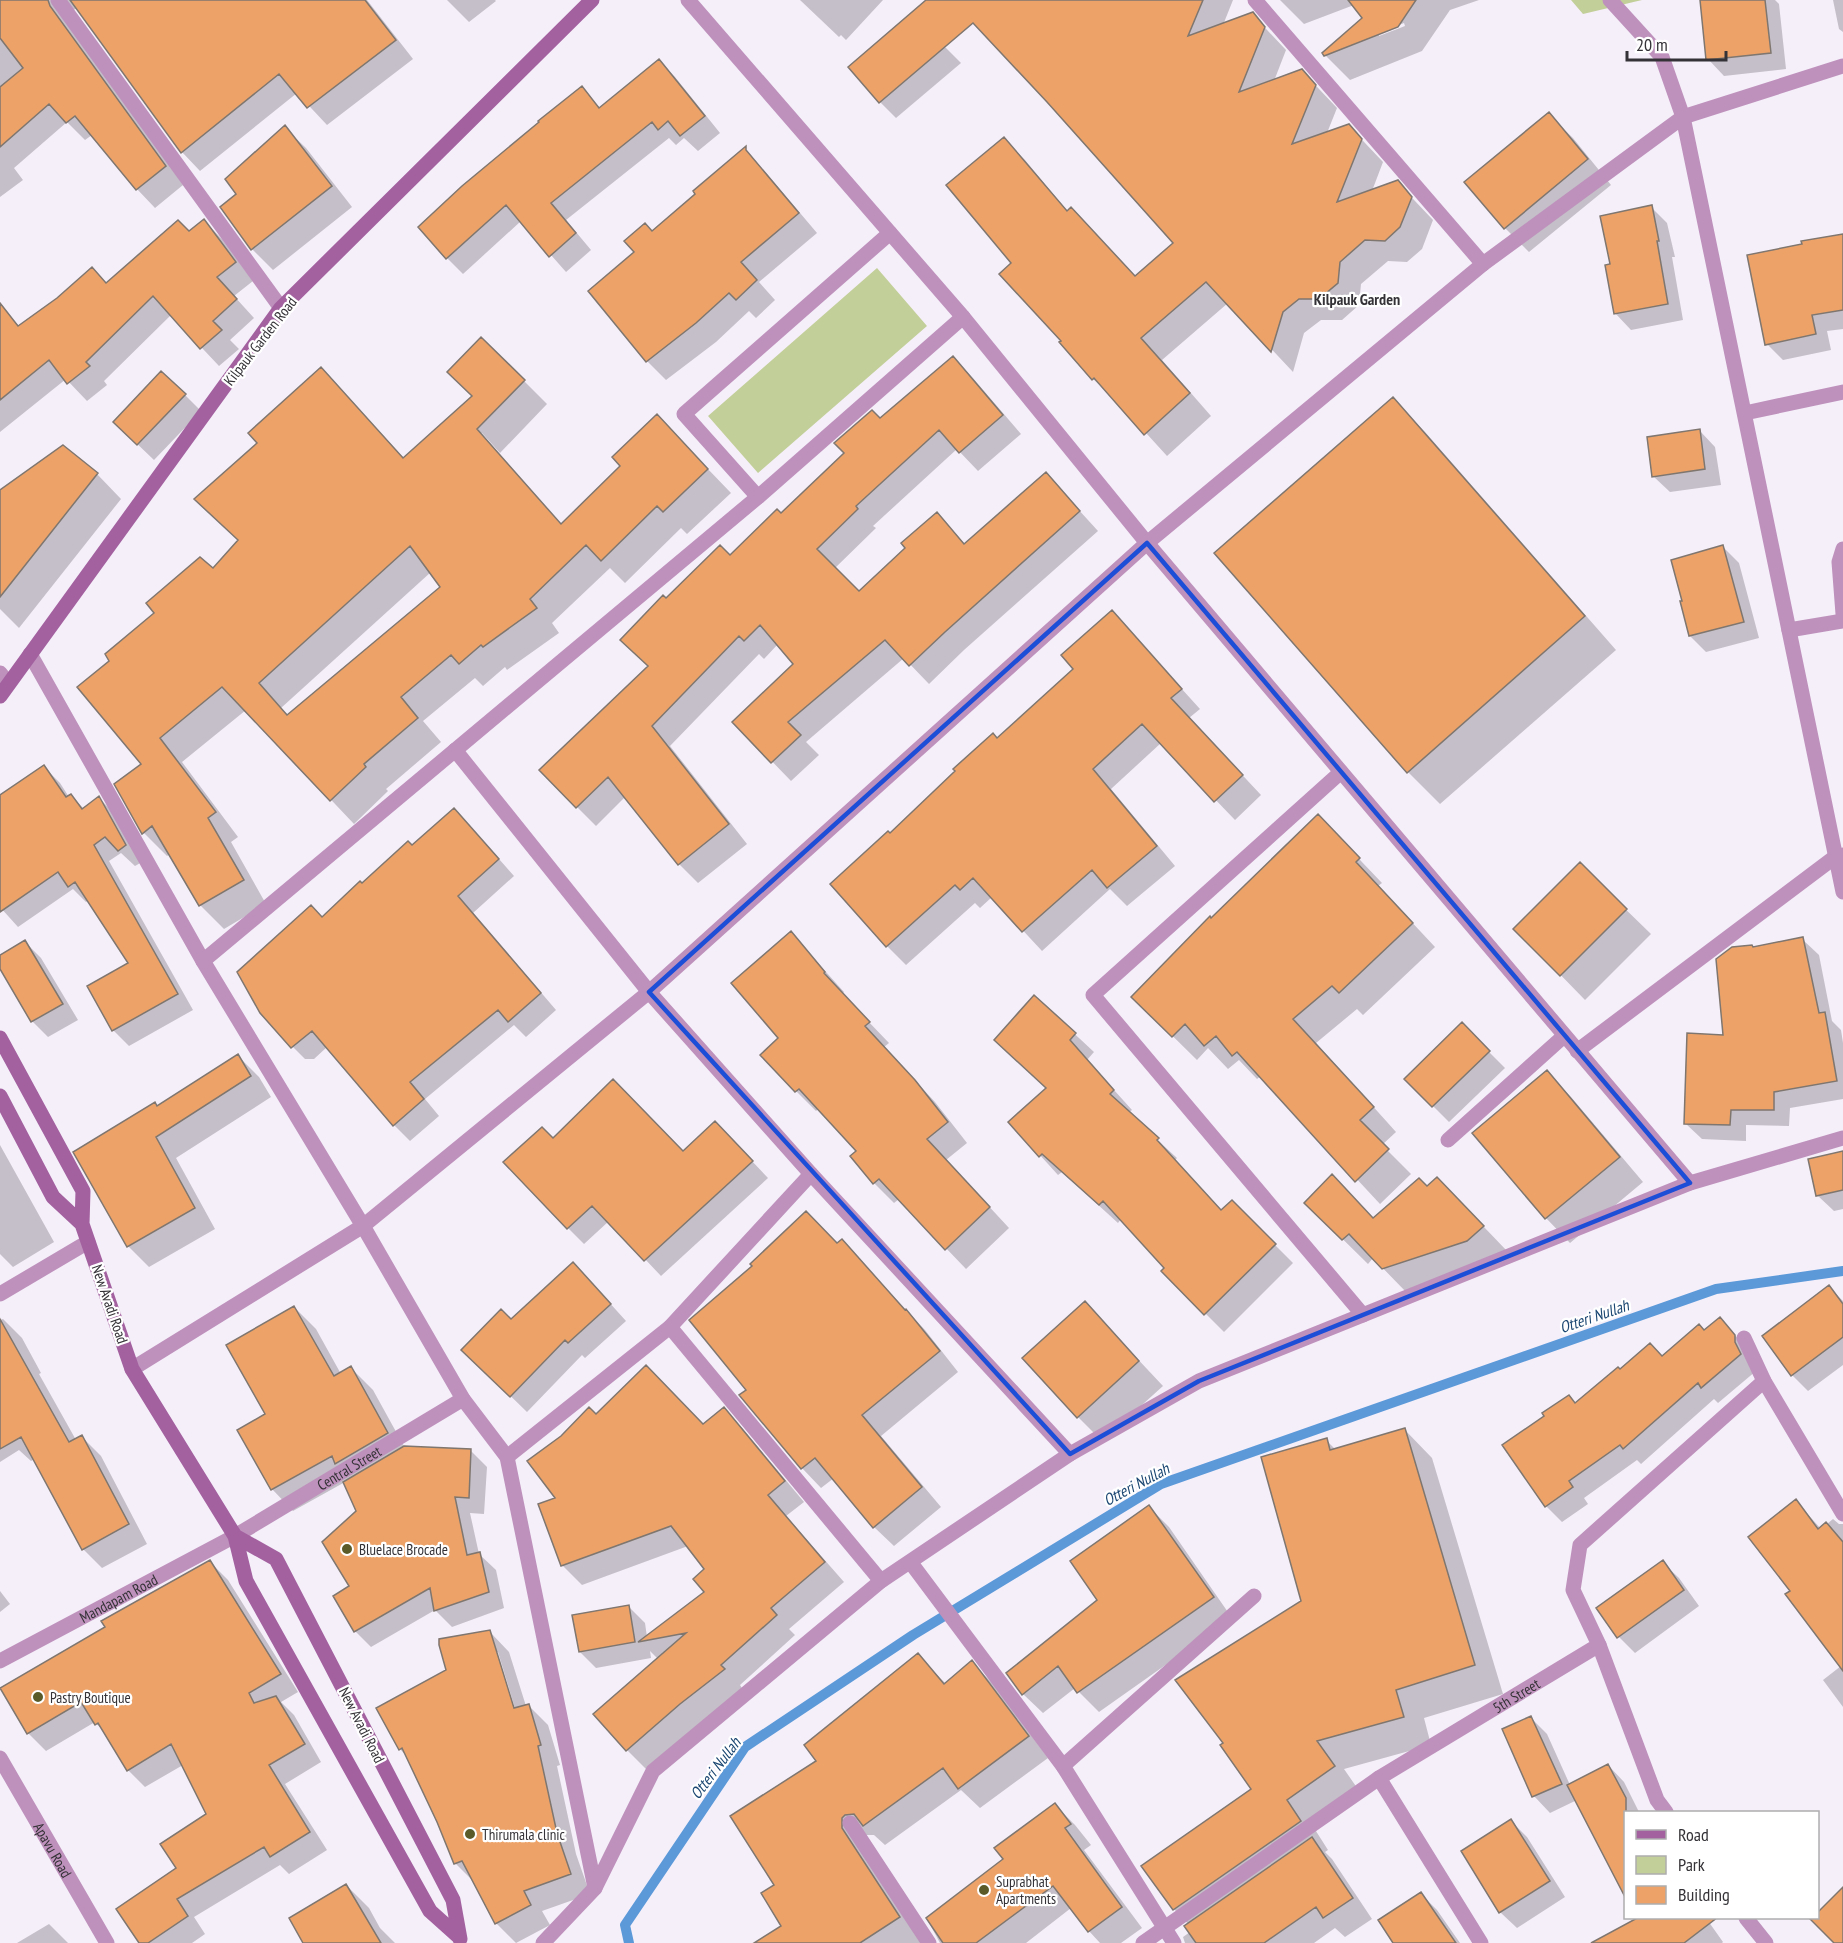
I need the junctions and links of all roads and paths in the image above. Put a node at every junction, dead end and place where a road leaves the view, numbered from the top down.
1 (58, 0) edge
2 (592, 0) edge
3 (688, 0) edge
4 (1255, 0) edge
5 (1610, 0) edge
6 (1843, 66) edge
7 (1683, 117) junction
8 (890, 233) junction
9 (1483, 264) junction
10 (281, 308) junction
11 (963, 317) junction
12 (1843, 392) edge
13 (1745, 413) junction
14 (758, 497) junction
15 (1147, 543) junction
16 (1843, 549) edge
17 (1843, 614) edge
18 (1843, 621) edge
19 (1789, 630) junction
20 (30, 654) junction
21 (3, 684) edge
22 (455, 750) junction
23 (1341, 772) junction
24 (1839, 856) edge
25 (1843, 892) edge
26 (203, 961) junction
27 (649, 992) junction
28 (1564, 1036) junction
29 (0, 1038) edge
30 (1578, 1051) junction
31 (0, 1096) edge
32 (1843, 1138) edge
33 (1448, 1140) dead end
34 (811, 1174) junction
35 (1690, 1183) junction
36 (82, 1224) junction
37 (363, 1227) junction
38 (88, 1242) junction
39 (0, 1294) edge
40 (1364, 1315) junction
41 (670, 1328) junction
42 (1744, 1338) dead end
43 (132, 1369) junction
44 (1764, 1381) junction
45 (463, 1399) junction
46 (1070, 1454) junction
47 (507, 1457) junction
48 (1839, 1495) edge
49 (1843, 1514) edge
50 (235, 1536) junction
51 (911, 1563) junction
52 (881, 1581) junction
53 (1254, 1596) dead end
54 (1599, 1646) junction
55 (0, 1661) edge
56 (0, 1758) edge
57 (1063, 1766) junction
58 (1378, 1778) junction
59 (1665, 1811) edge
60 (850, 1823) dead end
61 (595, 1888) junction
62 (1748, 1919) edge
63 (1164, 1928) junction
64 (460, 1940) edge
65 (107, 1943) edge
66 (543, 1943) edge
67 (929, 1943) edge
68 (1143, 1943) edge
69 (1174, 1943) edge
70 (1481, 1943) edge
71 (1766, 1943) edge

1 - 10 street
2 - 10 main road, Kilpauk Garden Road
3 - 8 street
4 - 9 street
5 - 7 street
6 - 7 street
7 - 9 street
7 - 13 street
8 - 11 street
8 - 14 street
9 - 15 street
10 - 20 main road, Kilpauk Garden Road
11 - 14 street
11 - 15 street
12 - 13 street
13 - 19 street
14 - 22 street
15 - 23 street
15 - 27 street
16 - 17 street
18 - 19 street
19 - 24 street
20 - 21 main road, Kilpauk Garden Road
20 - 26 street
22 - 26 street
22 - 27 street
23 - 28 street
23 - 40 street
24 - 25 street
24 - 30 street
26 - 37 street
27 - 34 street
27 - 37 street
28 - 30 street
28 - 33 street
29 - 36 main road, New Avadi Road
30 - 35 street
31 - 36 main road, New Avadi Road
32 - 35 street
34 - 41 street
34 - 46 street
35 - 40 street
36 - 38 main road, New Avadi Road
37 - 43 street
37 - 45 street
38 - 39 street
38 - 43 main road, New Avadi Road
40 - 46 street
41 - 47 street
41 - 52 street
42 - 44 street
43 - 50 main road, New Avadi Road
44 - 48 street
44 - 54 street
45 - 47 street
45 - 50 street, Central Street
46 - 51 street
47 - 61 street
48 - 49 street
50 - 55 street, Mandapam Road
50 - 64 main road, New Avadi Road
50 - 64 main road, New Avadi Road
51 - 52 street
51 - 57 street
52 - 61 street
53 - 57 street
54 - 58 street, 5th Street
54 - 59 street
56 - 65 street, Apavu Road
57 - 63 street
58 - 63 street, 5th Street
58 - 70 street
60 - 67 street
61 - 66 street
62 - 71 street
63 - 68 street, 5th Street
63 - 69 street

